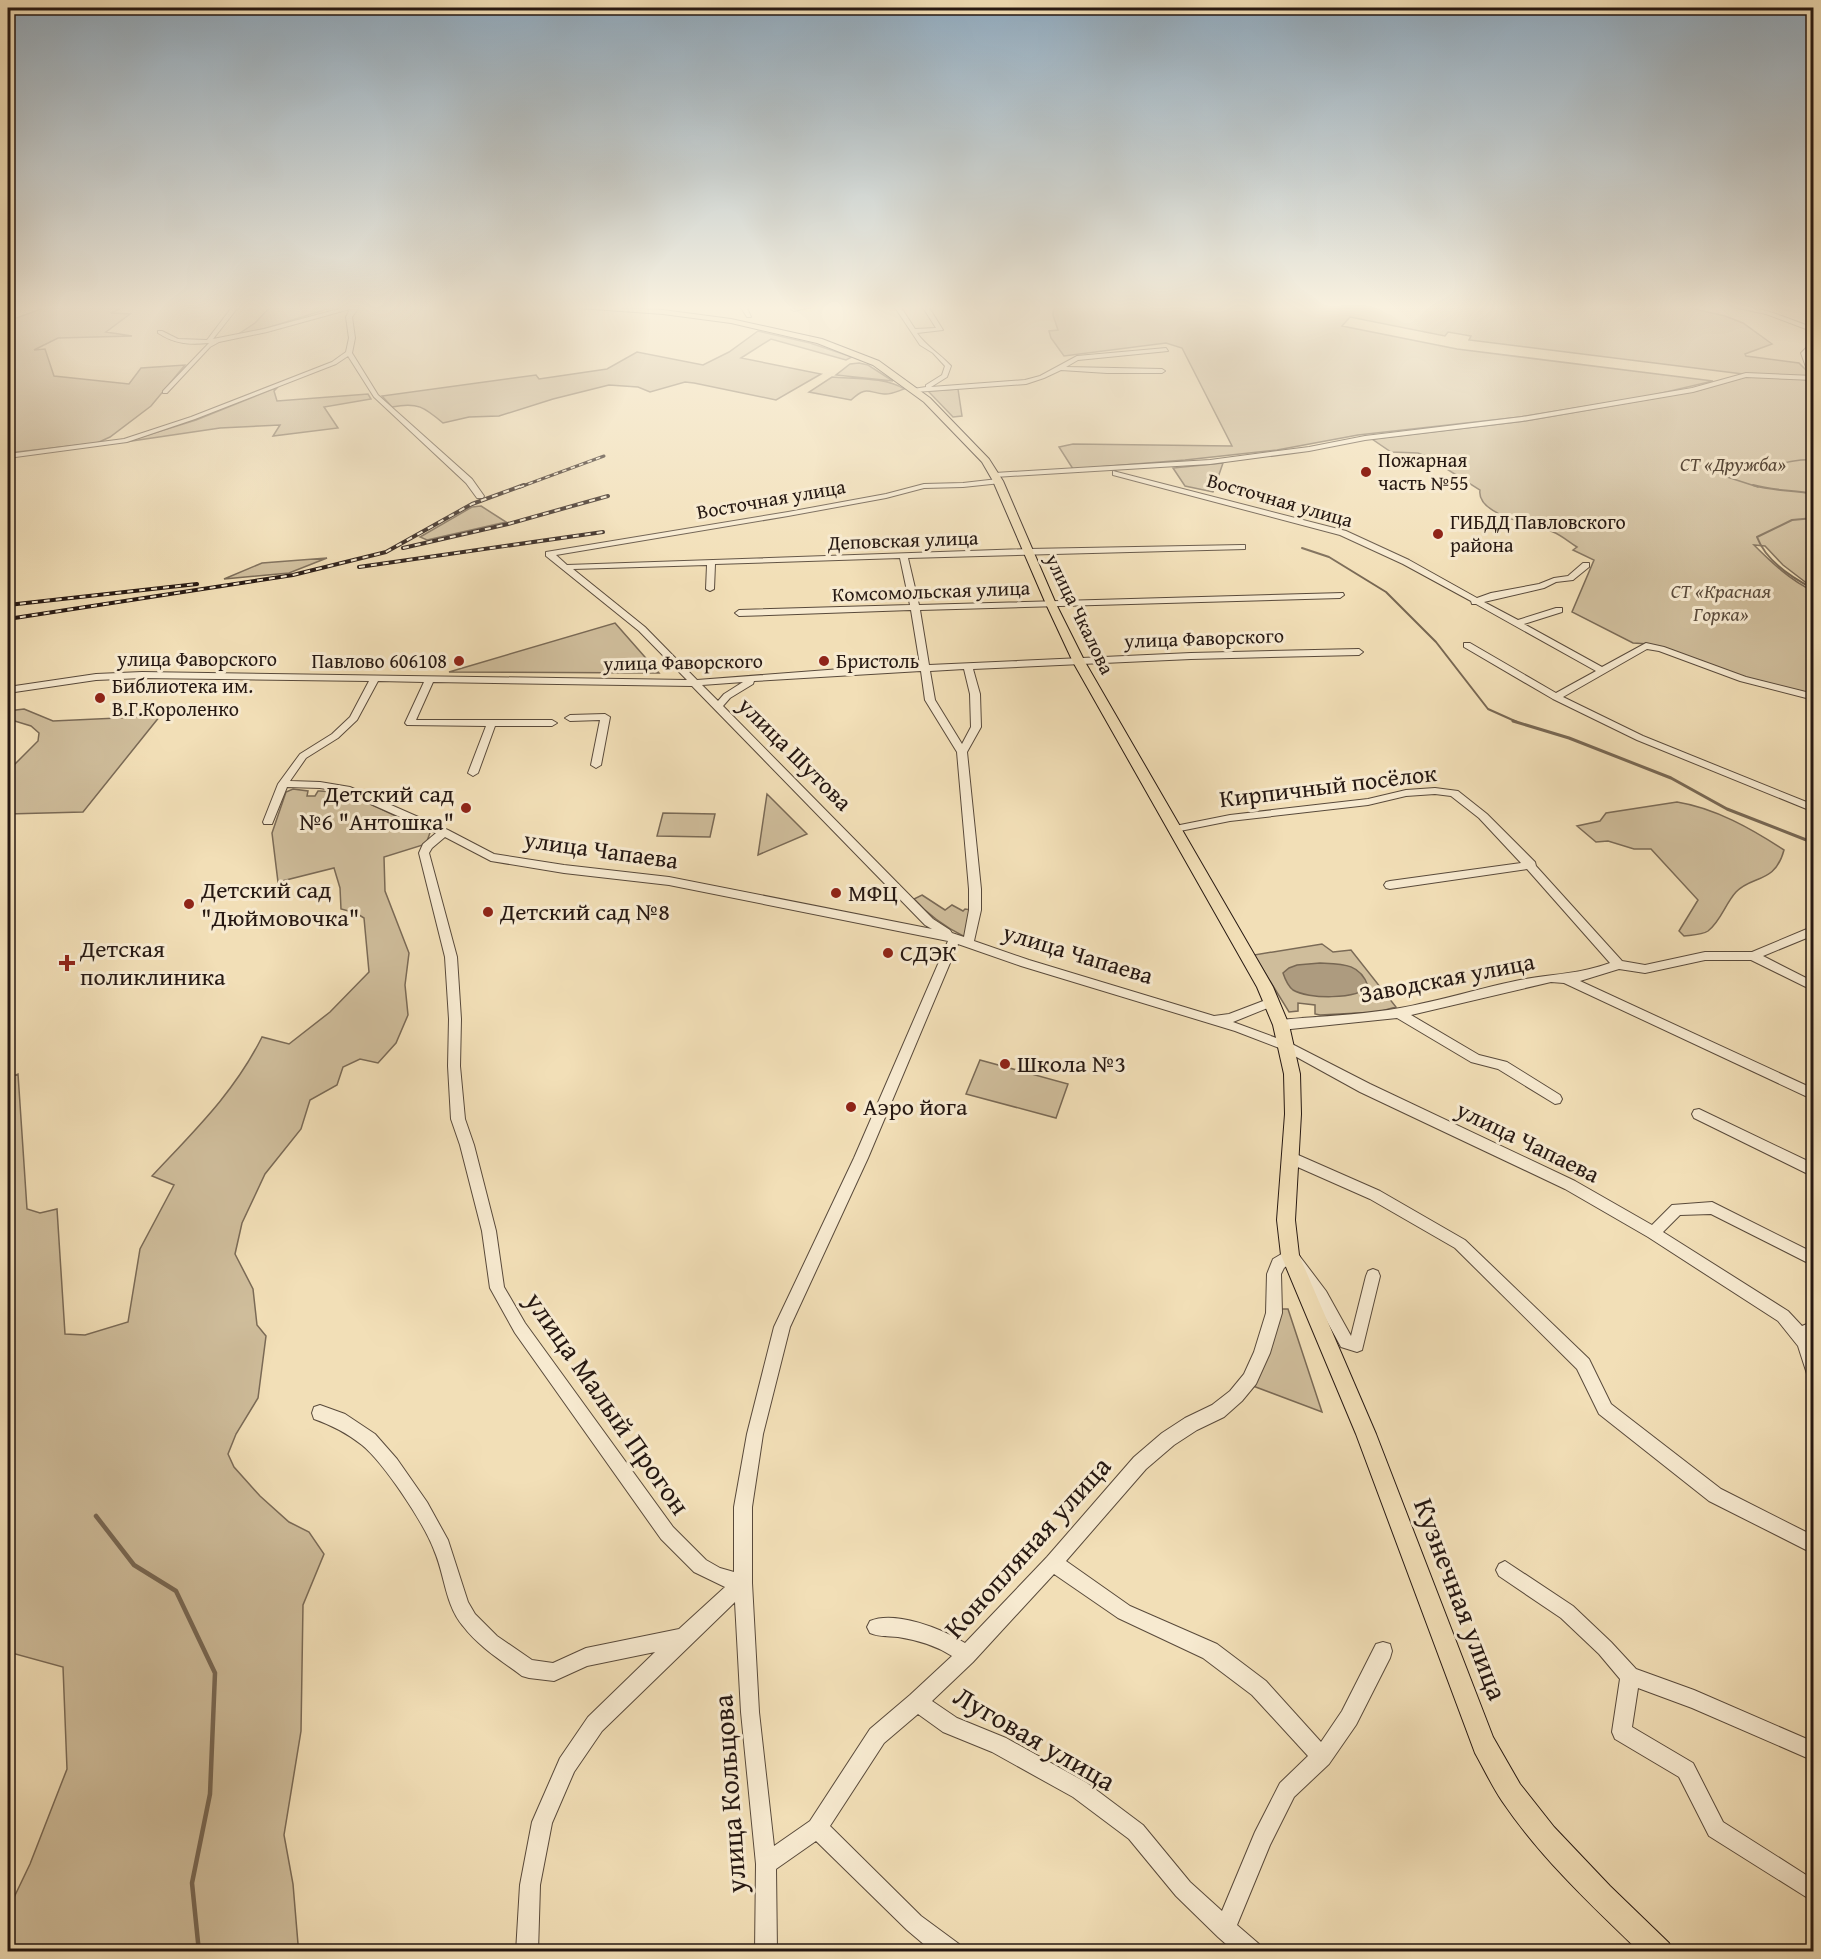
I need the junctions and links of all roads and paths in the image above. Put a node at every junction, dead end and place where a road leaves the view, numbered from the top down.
1 (246, 397) edge
2 (378, 397) edge
3 (922, 397) edge
4 (1649, 397) edge
5 (8, 456) edge
6 (1100, 469) junction
7 (997, 478) junction
8 (480, 496) dead end
9 (1242, 547) dead end
10 (1028, 551) junction
11 (549, 554) joint
12 (904, 557) junction
13 (711, 563) junction
14 (1586, 565) dead end
15 (566, 567) junction
16 (710, 589) dead end
17 (1340, 595) dead end
18 (1475, 602) junction
19 (1051, 604) junction
20 (915, 608) junction
21 (1558, 610) dead end
22 (739, 614) dead end
23 (1515, 624) junction
24 (1467, 645) dead end
25 (1359, 652) dead end
26 (1079, 662) junction
27 (968, 666) junction
28 (923, 668) junction
29 (1601, 670) junction
30 (375, 678) junction
31 (754, 679) junction
32 (430, 680) junction
33 (696, 683) junction
34 (8, 690) edge
35 (1556, 696) junction
36 (1814, 697) edge
37 (718, 706) junction
38 (570, 718) dead end
39 (552, 723) dead end
40 (491, 724) junction
41 (962, 752) junction
42 (596, 765) dead end
43 (473, 773) dead end
44 (283, 784) junction
45 (1814, 808) edge
46 (268, 822) dead end
47 (1175, 829) junction
48 (444, 832) junction
49 (1530, 865) junction
50 (1390, 885) dead end
51 (1814, 930) edge
52 (961, 940) junction
53 (1753, 956) junction
54 (1618, 965) junction
55 (1566, 980) junction
56 (1814, 987) edge
57 (1271, 1002) junction
58 (1399, 1013) junction
59 (1214, 1020) junction
60 (1281, 1025) junction
61 (1287, 1046) junction
62 (1814, 1095) edge
63 (1555, 1099) dead end
64 (1699, 1114) dead end
65 (1289, 1157) junction
66 (1814, 1171) edge
67 (1653, 1233) junction
68 (1290, 1255) junction
69 (1814, 1260) edge
70 (1373, 1276) dead end
71 (1807, 1331) edge
72 (1814, 1372) edge
73 (320, 1413) dead end
74 (1814, 1546) edge
75 (1053, 1563) junction
76 (1505, 1570) dead end
77 (743, 1583) junction
78 (876, 1627) dead end
79 (684, 1637) junction
80 (1383, 1651) dead end
81 (966, 1654) junction
82 (1630, 1677) junction
83 (917, 1702) junction
84 (1814, 1752) edge
85 (1322, 1757) junction
86 (816, 1828) junction
87 (766, 1864) junction
88 (1814, 1892) edge
89 (1225, 1929) junction
90 (527, 1952) edge
91 (766, 1952) edge
92 (951, 1952) edge
93 (1251, 1952) edge
94 (1660, 1952) edge

1 - 5 street
2 - 8 street
3 - 7 main road, улица Чкалова
4 - 6 street, Восточная улица
6 - 7 street, Восточная улица
6 - 18 street, Восточная улица
7 - 10 main road, улица Чкалова
7 - 11 street, Восточная улица
9 - 10 street, Деповская улица
10 - 12 street, Деповская улица
10 - 19 main road, улица Чкалова
11 - 15 street, улица Шутова
12 - 13 street, Деповская улица
12 - 20 street
13 - 15 street, Деповская улица
13 - 16 street
14 - 18 street
15 - 33 street, улица Шутова
17 - 19 street, Комсомольская улица
18 - 23 street, Восточная улица
19 - 20 street, Комсомольская улица
19 - 26 main road, улица Чкалова
20 - 22 street, Комсомольская улица
20 - 28 street
21 - 23 street
23 - 29 street, Восточная улица
24 - 35 street
25 - 26 street, улица Фаворского
26 - 27 street, улица Фаворского
26 - 47 main road, улица Чкалова
27 - 28 street, улица Фаворского
27 - 41 street
28 - 31 street, улица Фаворского
28 - 41 street
29 - 35 street
29 - 36 street
30 - 32 street, улица Фаворского
30 - 34 street, улица Фаворского
30 - 44 street
31 - 33 street, улица Фаворского
31 - 37 street
32 - 33 street, улица Фаворского
32 - 40 street
33 - 37 street, улица Шутова
35 - 45 street
37 - 52 street, улица Шутова
38 - 42 street
39 - 40 street
40 - 43 street
41 - 52 street, улица Кольцова
44 - 46 street
44 - 48 street, улица Чапаева
47 - 49 street, Кирпичный посёлок
47 - 57 main road, улица Чкалова
48 - 52 street, улица Чапаева
48 - 77 street, улица Малый Прогон
49 - 50 street
49 - 54 street, Кирпичный посёлок
51 - 53 street
52 - 59 street, улица Чапаева
52 - 77 street, улица Кольцова
53 - 54 street
53 - 56 street
54 - 55 street, Заводская улица
55 - 58 street, Заводская улица
55 - 62 street
57 - 59 street
57 - 60 main road, улица Чкалова
58 - 60 street, Заводская улица
58 - 63 street
59 - 61 street, улица Чапаева
60 - 61 main road, улица Чкалова
61 - 65 main road
61 - 67 street, улица Чапаева
64 - 66 street
65 - 68 main road, Кузнечная улица
65 - 74 street
67 - 69 street
67 - 71 street, улица Чапаева
68 - 70 street
68 - 75 street, Конопляная улица
68 - 94 main road, Кузнечная улица
71 - 72 street
73 - 79 street
75 - 81 street, Конопляная улица
75 - 85 street
76 - 82 street
77 - 79 street
77 - 87 street, улица Кольцова
78 - 81 street
79 - 90 street
80 - 85 street
81 - 83 street, Конопляная улица
82 - 84 street
82 - 88 street
83 - 86 street, Конопляная улица
83 - 89 street, Луговая улица
85 - 89 street
86 - 87 street, Конопляная улица
86 - 92 street
87 - 91 street, улица Кольцова
89 - 93 street, Луговая улица

